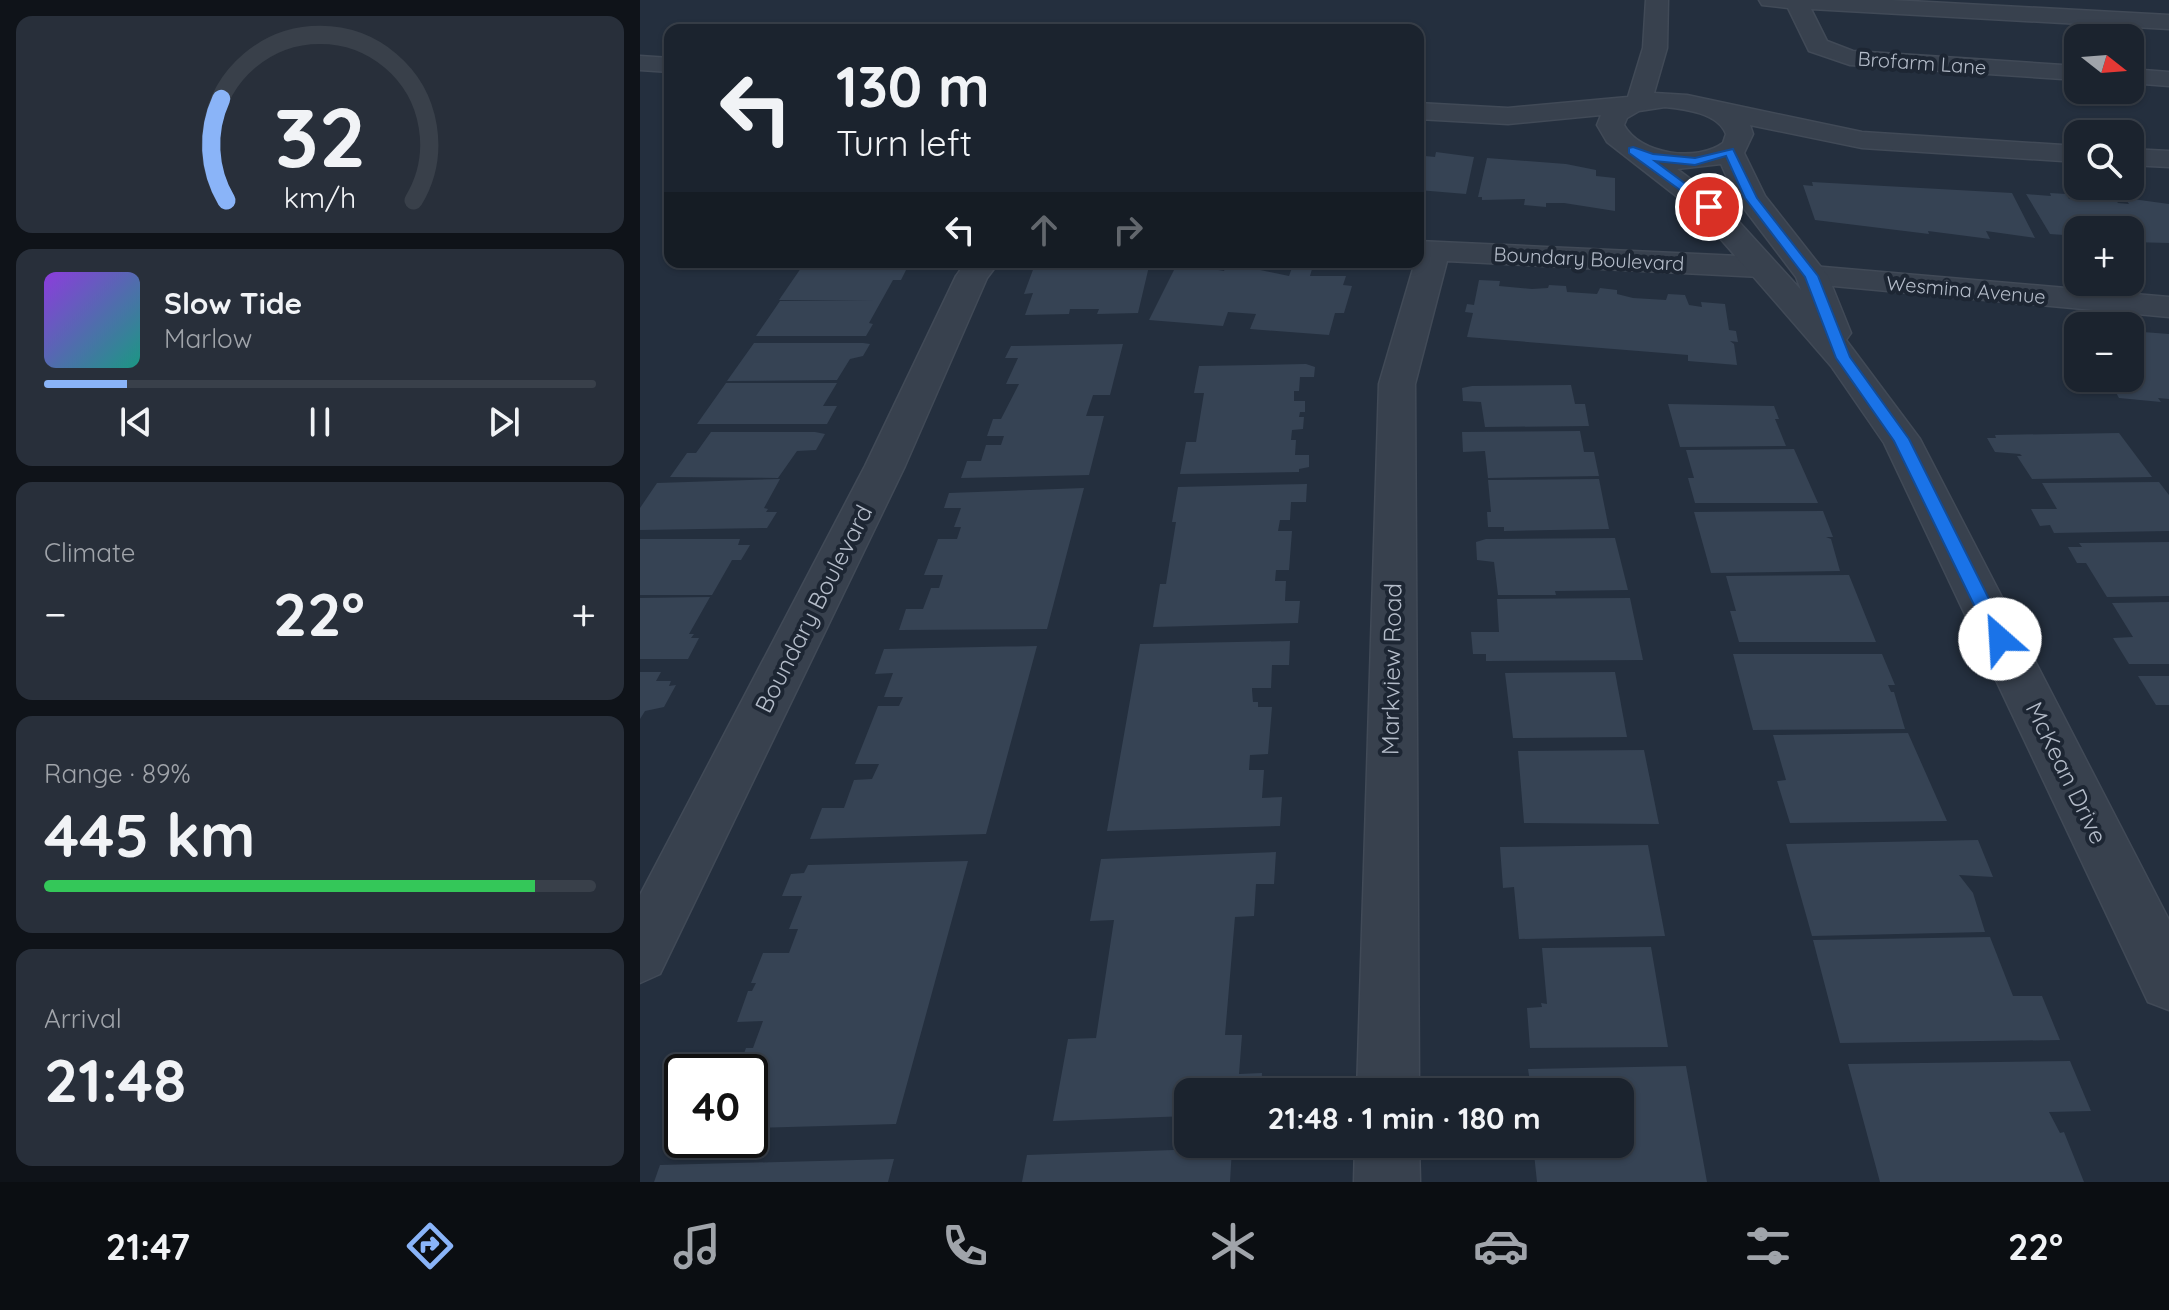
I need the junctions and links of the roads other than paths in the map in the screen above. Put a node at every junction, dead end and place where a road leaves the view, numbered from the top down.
1 (1657, 0) edge
2 (1770, 0) edge
3 (1797, 2) edge
4 (2169, 22) edge
5 (1655, 48) junction
6 (640, 63) edge
7 (664, 65) edge
8 (2064, 72) edge
9 (2144, 77) edge
10 (2169, 79) edge
11 (1636, 103) junction
12 (1708, 107) junction
13 (1424, 111) edge
14 (1508, 116) junction
15 (1862, 140) junction
16 (1628, 148) junction
17 (1748, 150) junction
18 (2064, 153) edge
19 (2144, 158) edge
20 (2169, 159) edge
21 (1426, 250) edge
22 (1761, 267) junction
23 (978, 268) edge
24 (1422, 268) edge
25 (1812, 276) junction
26 (2169, 307) edge
27 (1843, 358) junction
28 (640, 954) edge
29 (2169, 981) edge
30 (1388, 1078) edge
31 (1387, 1158) edge
32 (1387, 1182) edge

1 - 5 street
2 - 3 street
3 - 4 street
3 - 8 street, Brofarm Lane
5 - 11 street
5 - 12 street
6 - 7 street
9 - 10 street
11 - 12 street
11 - 14 street
11 - 16 street
12 - 15 street
12 - 17 street, McKean Drive
13 - 14 street
14 - 16 street
15 - 17 street
15 - 18 street
16 - 17 street
16 - 22 street, McKean Drive
17 - 25 street, McKean Drive
19 - 20 street
21 - 22 street, Boundary Boulevard
22 - 27 street, McKean Drive
23 - 28 street, Boundary Boulevard
24 - 30 street, Markview Road
25 - 26 street, Wesmina Avenue
25 - 27 street, McKean Drive
27 - 29 street, McKean Drive
31 - 32 street

